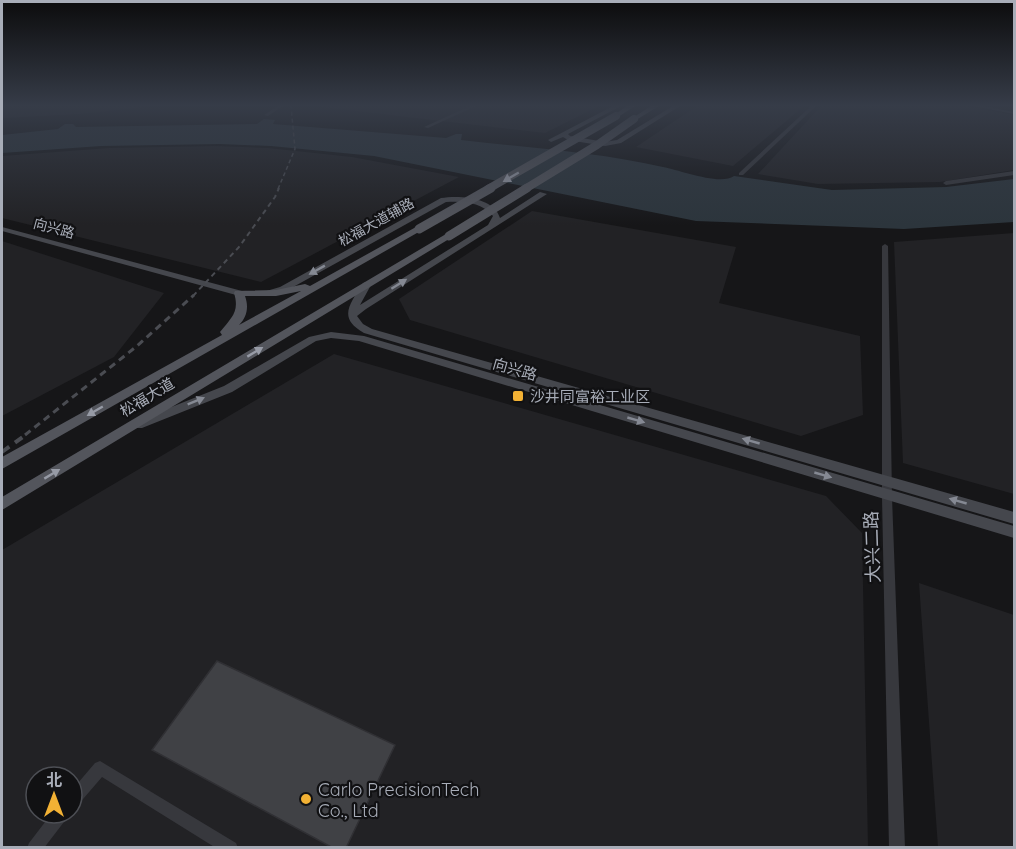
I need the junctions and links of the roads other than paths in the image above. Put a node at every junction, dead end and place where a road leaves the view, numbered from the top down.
1 (564, 146) edge
2 (596, 146) edge
3 (771, 146) edge
4 (741, 174) dead end
5 (1014, 174) edge
6 (946, 183) dead end
7 (543, 194) dead end
8 (483, 205) junction
9 (523, 206) junction
10 (492, 225) junction
11 (2, 229) edge
12 (885, 246) dead end
13 (330, 279) junction
14 (366, 285) junction
15 (239, 293) junction
16 (258, 293) junction
17 (352, 318) junction
18 (213, 344) junction
19 (123, 431) junction
20 (2, 464) edge
21 (887, 481) junction
22 (887, 494) junction
23 (2, 504) edge
24 (1014, 518) edge
25 (1014, 532) edge
26 (84, 787) edge
27 (52, 825) edge
28 (34, 848) edge
29 (231, 848) edge
30 (897, 848) edge

1 -> 13 main road, 松福大道, bridge
2 - 14 main road, 松福大道, bridge
3 - 4 street
5 - 6 street
7 - 9 street
8 - 9 street, 松福大道辅路
8 - 10 street
8 -> 16 street, 松福大道辅路
9 - 10 street
17 -> 10 street
11 - 15 street, 向兴路
12 - 21 street, 大兴二路
13 - 16 main road, 松福大道
13 - 18 main road, 松福大道
14 - 17 street
19 -> 14 main road, 松福大道
15 - 16 main road, 松福大道
15 - 18 main road, 松福大道
21 -> 17 street, 向兴路
18 -> 20 main road, 松福大道
19 -> 22 street, 向兴路
23 -> 19 main road, 松福大道
21 - 22 street, 大兴二路
24 -> 21 street, 向兴路
22 - 25 street, 向兴路
22 - 30 street, 大兴二路
26 - 29 street
27 - 28 street

